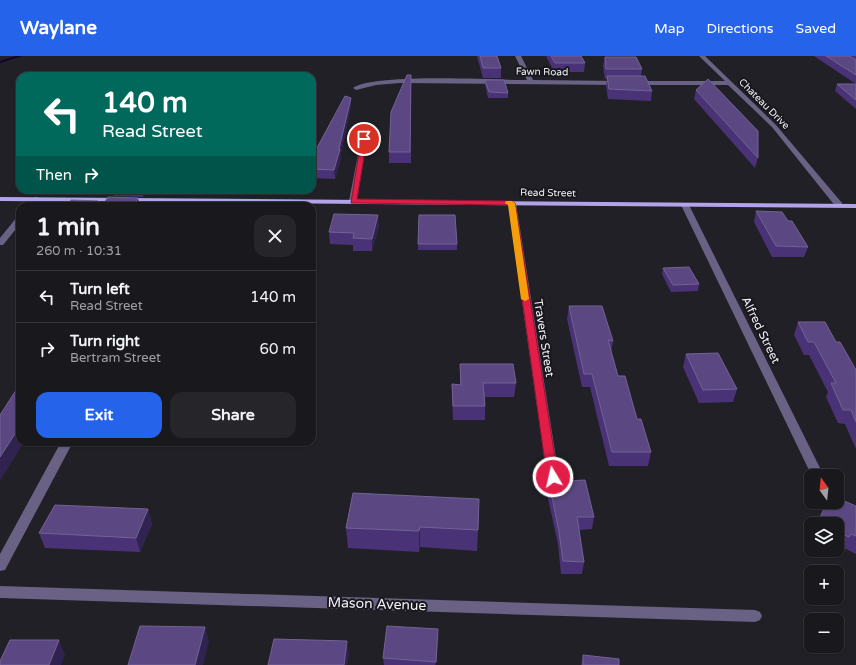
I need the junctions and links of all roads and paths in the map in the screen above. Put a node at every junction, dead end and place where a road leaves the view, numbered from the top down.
1 (518, 56) edge
2 (702, 56) edge
3 (530, 81) junction
4 (730, 83) junction
5 (356, 88) dead end
6 (364, 139) dead end
7 (0, 198) edge
8 (37, 199) junction
9 (353, 201) junction
10 (34, 202) edge
11 (158, 202) edge
12 (276, 202) edge
13 (512, 203) junction
14 (685, 204) junction
15 (839, 206) junction
16 (856, 206) edge
17 (16, 224) edge
18 (0, 243) edge
19 (65, 446) edge
20 (814, 468) dead end
21 (553, 477) dead end
22 (0, 566) edge
23 (0, 592) edge
24 (755, 616) dead end

1 - 3 street
2 - 4 street, Chateau Drive
3 - 4 street, Fawn Road
3 - 5 street, Fawn Road
4 - 15 street, Chateau Drive
6 - 9 street
7 - 8 main road, Read Street
8 - 10 street
8 - 11 main road, Read Street
9 - 12 main road, Read Street
9 - 13 main road, Read Street
13 - 14 main road, Read Street
13 - 21 street, Travers Street
14 - 15 main road, Read Street
14 - 20 street, Alfred Street
15 - 16 main road, Read Street
17 - 18 street
19 - 22 street
23 - 24 street, Mason Avenue

